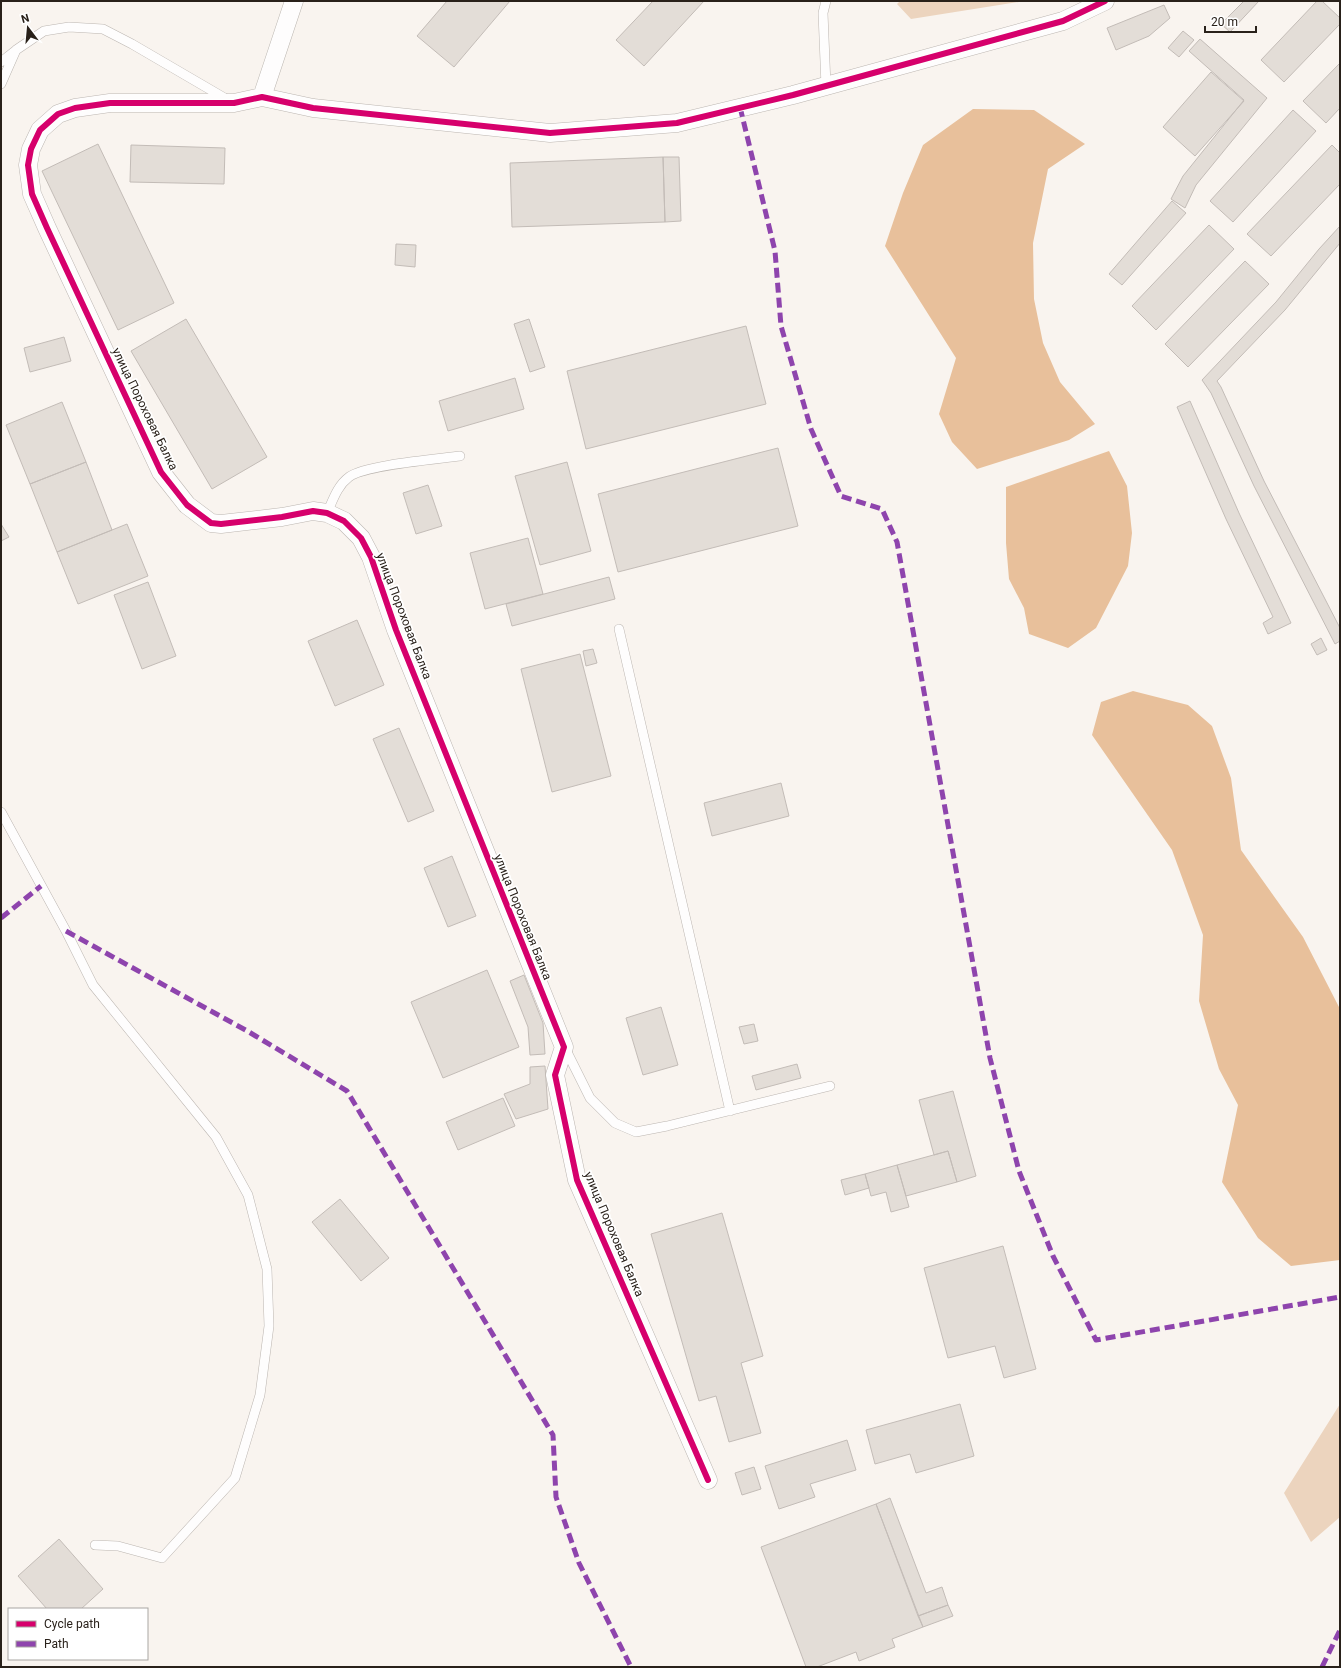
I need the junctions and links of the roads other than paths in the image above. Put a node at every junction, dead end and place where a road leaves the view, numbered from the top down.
1 (294, 1) edge
2 (826, 1) edge
3 (1105, 1) edge
4 (16, 50) junction
5 (1, 62) edge
6 (1, 84) edge
7 (826, 86) junction
8 (262, 97) junction
9 (234, 103) junction
10 (460, 456) dead end
11 (327, 513) junction
12 (619, 629) dead end
13 (1, 812) edge
14 (564, 1047) junction
15 (830, 1086) dead end
16 (730, 1111) junction
17 (708, 1480) dead end
18 (95, 1545) dead end

1 - 8 street
2 - 7 lane
3 - 7 street
4 - 5 lane
4 - 6 lane
4 - 9 lane
7 - 8 street
8 - 9 street, улица Пороховая Балка
9 - 11 street, улица Пороховая Балка
10 - 11 lane
11 - 14 street, улица Пороховая Балка
12 - 16 lane
13 - 18 lane
14 - 16 lane
14 - 17 street, улица Пороховая Балка
15 - 16 lane

